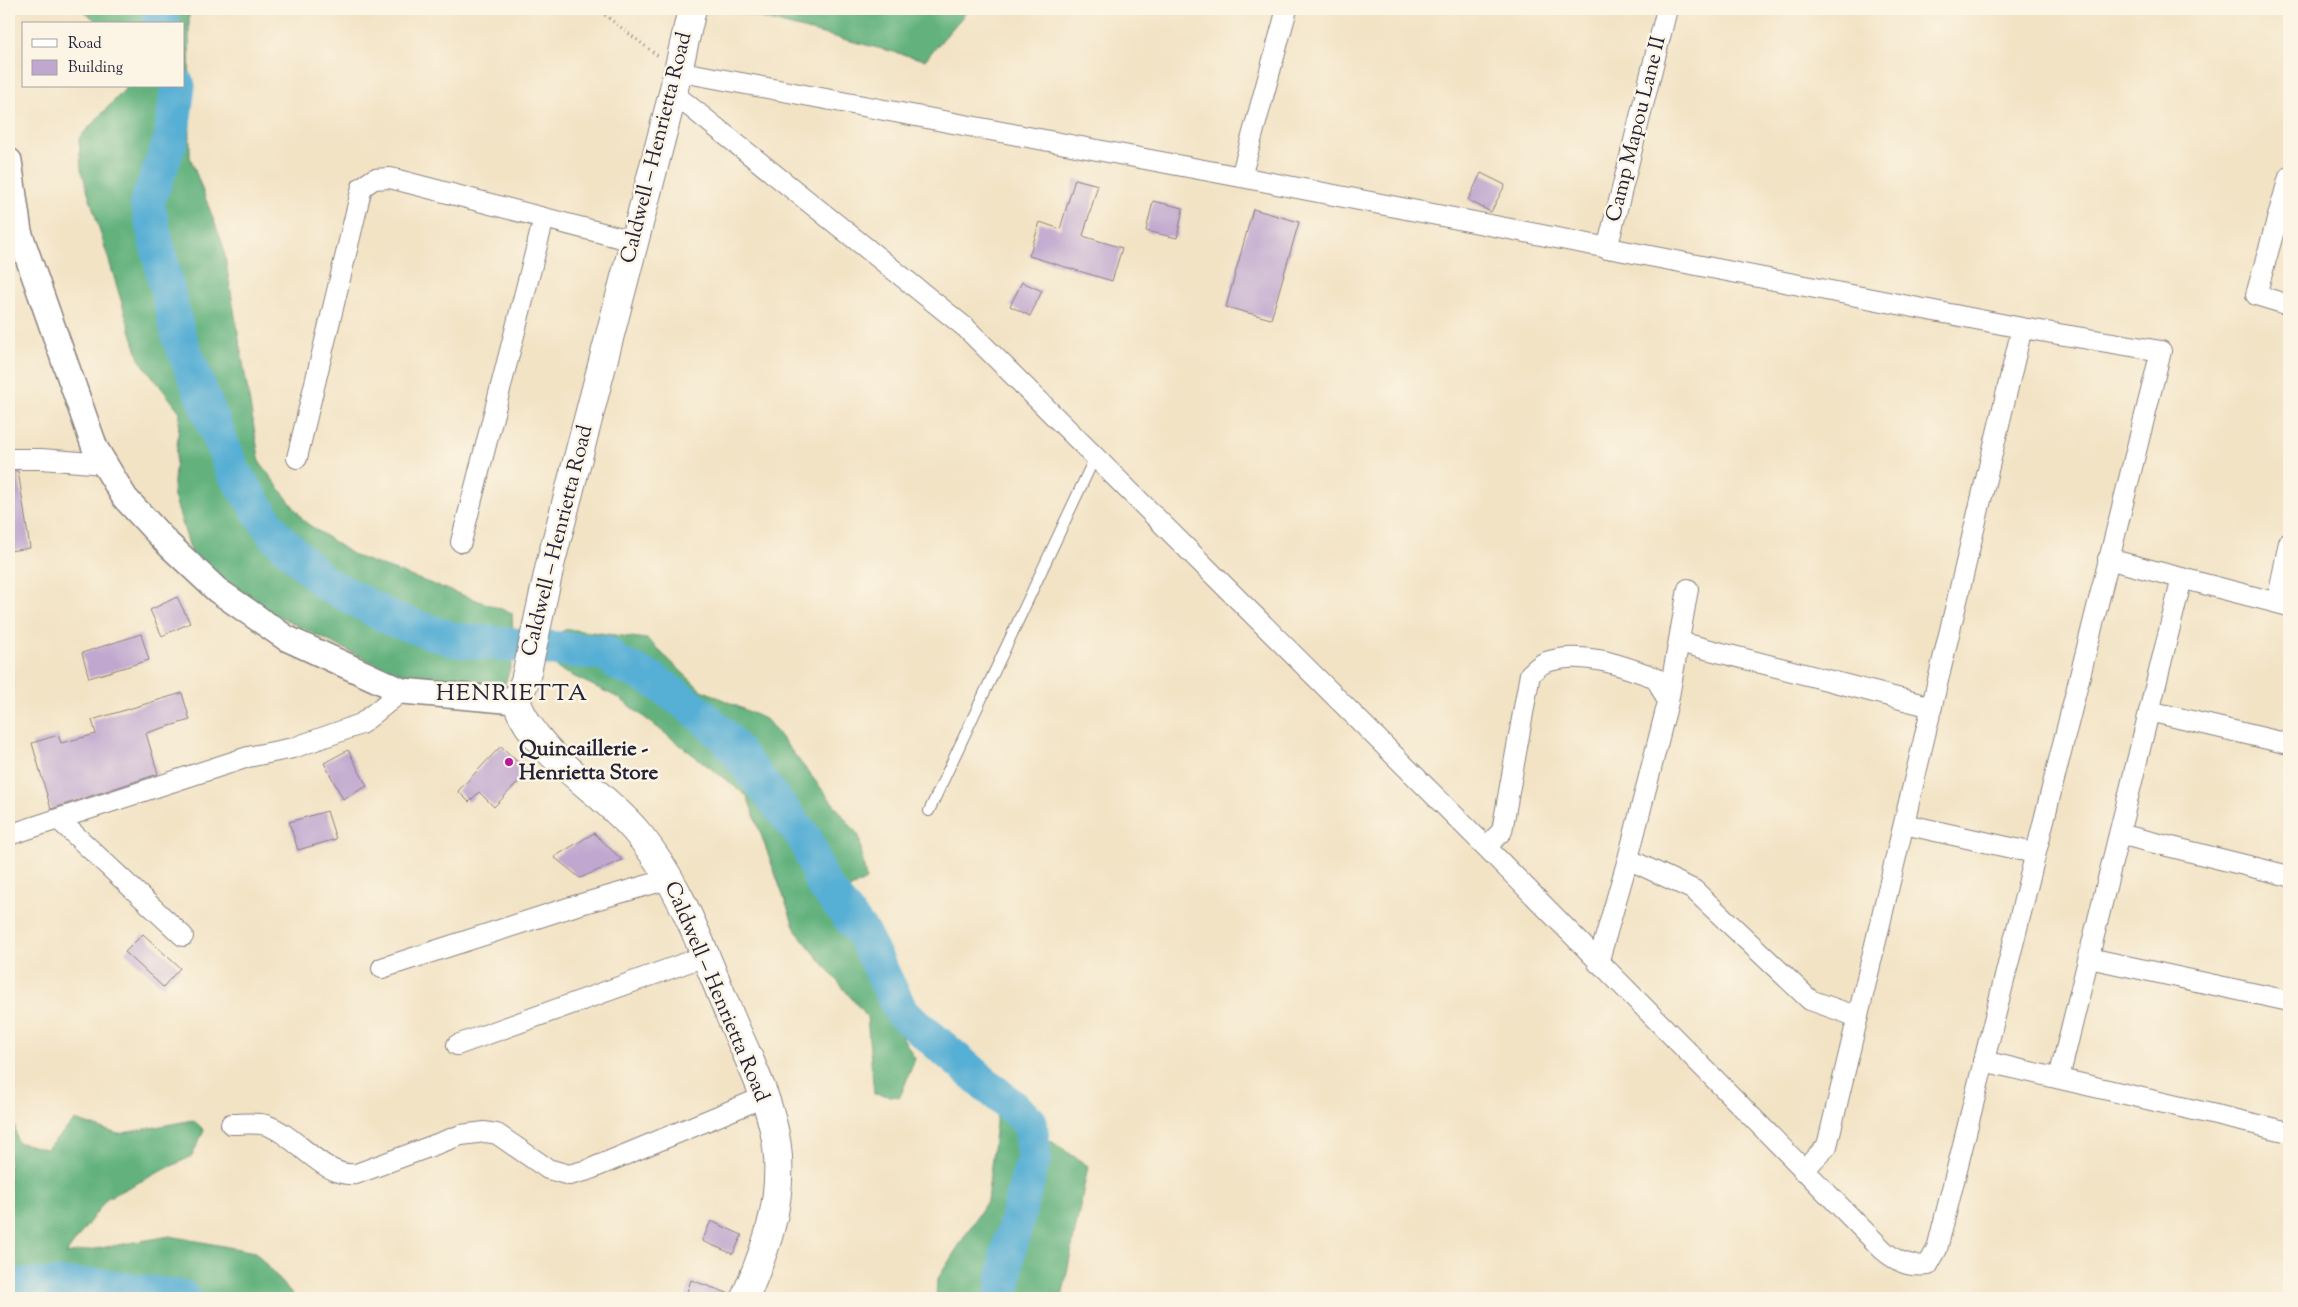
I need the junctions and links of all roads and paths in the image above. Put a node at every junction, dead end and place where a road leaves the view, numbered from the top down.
1 (597, 9) edge
2 (692, 9) edge
3 (1287, 9) edge
4 (1667, 9) edge
5 (675, 82) junction
6 (9, 161) edge
7 (1241, 176) junction
8 (2289, 176) edge
9 (544, 218) junction
10 (633, 241) junction
11 (1607, 249) junction
12 (2289, 305) edge
13 (2022, 328) junction
14 (1095, 457) junction
15 (297, 458) dead end
16 (9, 459) edge
17 (105, 464) junction
18 (460, 542) dead end
19 (2289, 542) edge
20 (2108, 559) junction
21 (2182, 578) junction
22 (1688, 589) dead end
23 (2283, 604) edge
24 (1679, 642) junction
25 (402, 691) junction
26 (520, 691) junction
27 (1668, 702) junction
28 (1932, 707) junction
29 (2149, 711) junction
30 (2289, 744) edge
31 (928, 811) dead end
32 (58, 819) junction
33 (1904, 824) junction
34 (9, 834) edge
35 (2119, 834) junction
36 (1486, 848) junction
37 (2034, 854) junction
38 (1628, 859) junction
39 (2289, 876) edge
40 (668, 879) junction
41 (183, 936) dead end
42 (705, 956) junction
43 (2089, 958) junction
44 (1598, 963) junction
45 (382, 968) dead end
46 (2289, 1001) edge
47 (1858, 1017) junction
48 (457, 1045) dead end
49 (1983, 1061) junction
50 (2059, 1078) junction
51 (764, 1096) junction
52 (231, 1124) dead end
53 (2289, 1132) edge
54 (1803, 1171) junction
55 (745, 1298) edge

1 - 5 path
2 - 5 main road, Caldwell – Henrietta Road
3 - 7 street
4 - 11 street, Camp Mapou Lane II
5 - 7 street
5 - 10 main road, Caldwell – Henrietta Road
5 - 14 street
6 - 17 street
7 - 11 street
8 - 12 street
9 - 10 street
9 - 15 street
9 - 18 street
10 - 26 main road, Caldwell – Henrietta Road
11 - 13 street
13 - 20 street
13 - 28 street
14 - 31 lane
14 - 36 street
16 - 17 street
17 - 25 street
19 - 23 street
20 - 21 street
20 - 37 street
21 - 23 street
21 - 29 street
22 - 24 street
24 - 27 street
24 - 28 street
25 - 26 street
25 - 32 street
26 - 40 main road, Caldwell – Henrietta Road
27 - 36 street
27 - 38 street
28 - 33 street
29 - 30 street
29 - 35 street
32 - 34 street
32 - 41 street
33 - 37 street
33 - 47 street
35 - 39 street
35 - 43 street
36 - 44 street
37 - 49 street
38 - 44 street
38 - 47 street
40 - 42 main road, Caldwell – Henrietta Road
40 - 45 street
42 - 48 street
42 - 51 main road, Caldwell – Henrietta Road
43 - 46 street
43 - 50 street
44 - 54 street
47 - 54 street
49 - 50 street
49 - 54 street
50 - 53 street
51 - 52 street
51 - 55 main road, Caldwell – Henrietta Road

